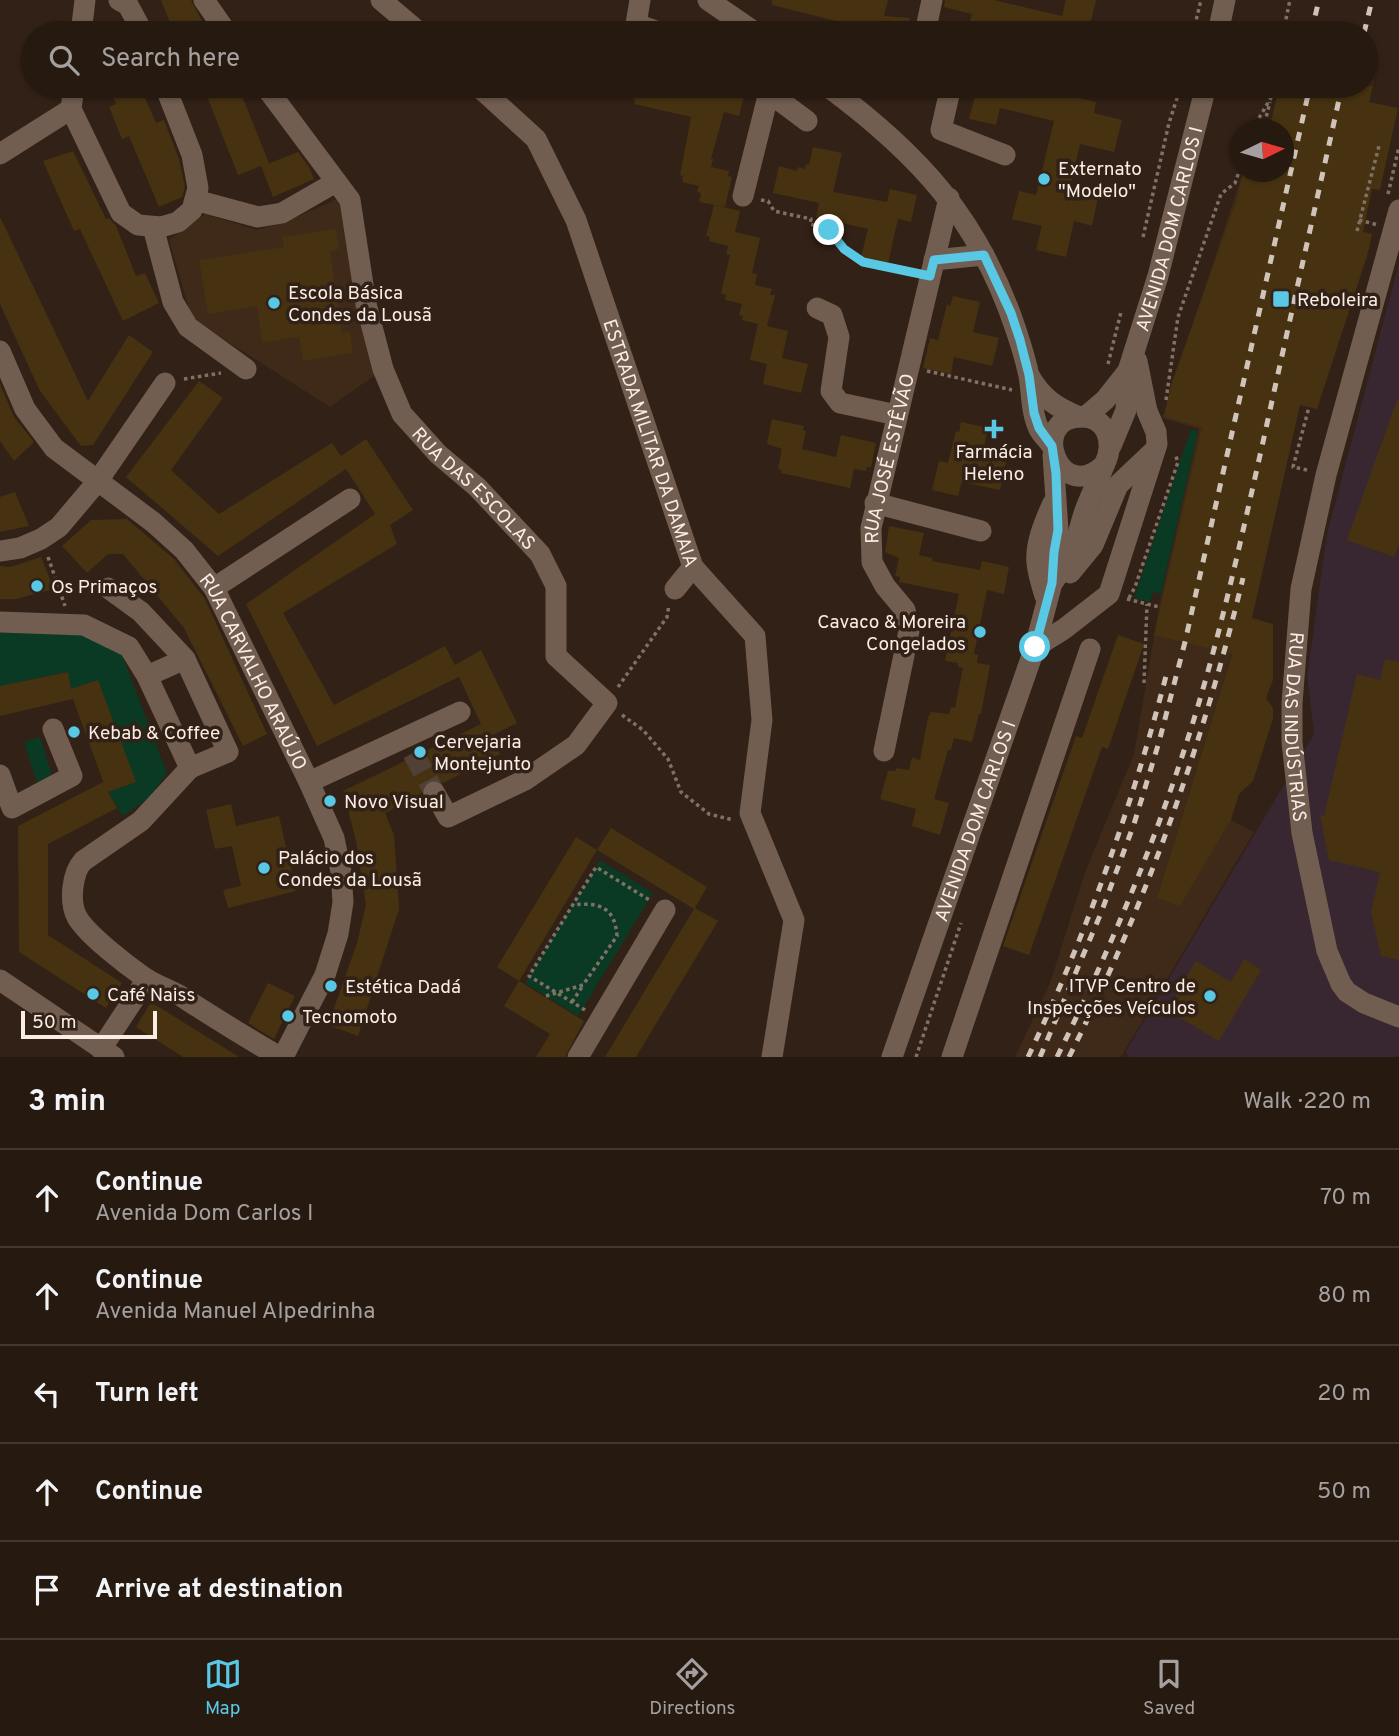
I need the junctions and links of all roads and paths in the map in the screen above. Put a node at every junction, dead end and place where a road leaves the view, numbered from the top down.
1 (85, 0) edge
2 (119, 0) edge
3 (204, 0) edge
4 (381, 0) edge
5 (640, 0) edge
6 (708, 0) edge
7 (932, 0) edge
8 (1201, 0) edge
9 (1225, 0) edge
10 (1290, 0) edge
11 (82, 21) edge
12 (137, 21) edge
13 (219, 21) edge
14 (406, 21) edge
15 (636, 21) edge
16 (739, 21) edge
17 (928, 21) edge
18 (1196, 21) edge
19 (1221, 21) edge
20 (1286, 21) edge
21 (72, 98) edge
22 (170, 98) edge
23 (274, 98) edge
24 (491, 98) edge
25 (766, 98) edge
26 (780, 98) edge
27 (846, 98) edge
28 (948, 98) edge
29 (1177, 98) edge
30 (1203, 98) edge
31 (1271, 98) edge
32 (1271, 98) edge
33 (71, 109) junction
34 (1258, 119) edge
35 (1266, 119) edge
36 (807, 121) dead end
37 (1379, 146) dead end
38 (0, 154) edge
39 (1005, 155) dead end
40 (336, 182) junction
41 (1235, 182) edge
42 (743, 196) dead end
43 (948, 198) junction
44 (195, 200) junction
45 (1399, 210) edge
46 (774, 211) dead end
47 (153, 227) junction
48 (1356, 231) dead end
49 (1143, 237) dead end
50 (984, 255) junction
51 (932, 268) junction
52 (817, 309) dead end
53 (1121, 312) dead end
54 (1111, 349) dead end
55 (0, 352) edge
56 (1132, 361) junction
57 (908, 367) junction
58 (246, 369) joint
59 (1029, 375) junction
60 (965, 380) dead end
61 (164, 383) joint
62 (1166, 401) dead end
63 (1309, 407) dead end
64 (897, 415) junction
65 (1083, 417) junction
66 (1155, 450) junction
67 (1052, 451) junction
68 (1109, 453) junction
69 (1293, 467) dead end
70 (1134, 468) junction
71 (97, 482) junction
72 (1142, 491) junction
73 (350, 499) dead end
74 (875, 503) junction
75 (981, 531) dead end
76 (41, 539) junction
77 (0, 551) edge
78 (693, 567) junction
79 (108, 588) dead end
80 (214, 588) junction
81 (1049, 593) junction
82 (673, 595) joint
83 (1128, 599) dead end
84 (1147, 604) junction
85 (1158, 607) dead end
86 (0, 622) edge
87 (72, 624) junction
88 (1035, 647) junction
89 (1090, 649) dead end
90 (185, 659) junction
91 (147, 676) junction
92 (1144, 683) dead end
93 (607, 703) junction
94 (460, 712) dead end
95 (53, 729) dead end
96 (884, 751) dead end
97 (190, 768) junction
98 (0, 775) edge
99 (309, 782) junction
100 (435, 792) tunnel mouth
101 (6, 810) edge
102 (753, 820) junction
103 (573, 905) junction
104 (665, 910) joint
105 (147, 979) junction
106 (0, 980) edge
107 (583, 985) junction
108 (556, 993) junction
109 (546, 996) dead end
110 (572, 1002) junction
111 (1396, 1018) edge
112 (600, 1019) junction
113 (108, 1053) edge
114 (281, 1057) edge
115 (578, 1057) edge
116 (772, 1057) edge
117 (892, 1057) edge
118 (952, 1057) edge

1 - 11 street
2 - 12 street
3 - 13 street
4 - 14 street
5 - 15 street
6 - 16 street
7 - 17 street
8 - 18 path
9 - 19 street
10 - 20 path
21 - 33 street
22 - 44 street
23 - 40 street, RUA DAS ESCOLAS
24 - 78 street, ESTRADA MILITAR DA DAMAIA
25 - 42 street
26 - 36 street
27 - 43 street
28 - 39 street
29 - 49 path
30 - 56 street, AVENIDA DOM CARLOS I
31 - 34 path
32 - 35 path
33 - 38 street
33 - 47 street
37 - 48 path
40 - 44 street
40 - 93 street, RUA DAS ESCOLAS
41 - 62 path
43 - 50 street
43 - 51 street, RUA JOSÉ ESTÊVÃO
44 - 47 street
45 - 111 street, RUA DAS INDÚSTRIAS
46 - 51 path
47 - 58 street
50 - 51 street
50 - 59 street
51 - 57 street, RUA JOSÉ ESTÊVÃO
52 - 64 street
53 - 54 path
55 - 71 street, RUA CARVALHO ARAÚJO
56 - 65 street, AVENIDA DOM CARLOS I
56 - 66 street
56 - 68 street, AVENIDA DOM CARLOS I
57 - 60 path
57 - 64 street, RUA JOSÉ ESTÊVÃO
58 - 61 path
59 - 65 street
59 - 67 street
61 - 71 street
63 - 69 path
64 - 74 street, RUA JOSÉ ESTÊVÃO
65 - 67 street
65 - 68 street
66 - 70 street
66 - 72 street
67 - 68 street
67 - 81 street
68 - 70 street
68 - 81 street, AVENIDA DOM CARLOS I
70 - 72 street
70 - 81 street
71 - 76 street
71 - 80 street, RUA CARVALHO ARAÚJO
72 - 88 street
73 - 80 street
74 - 75 street
74 - 96 street, RUA JOSÉ ESTÊVÃO
76 - 77 street
76 - 87 path
78 - 82 street
78 - 102 street, ESTRADA MILITAR DA DAMAIA
79 - 90 street
80 - 99 street, RUA CARVALHO ARAÚJO
81 - 88 street, AVENIDA DOM CARLOS I
82 - 93 path
83 - 84 path
84 - 85 path
84 - 92 path
86 - 87 street
87 - 91 street
88 - 117 street, AVENIDA DOM CARLOS I
89 - 118 street
90 - 91 street
90 - 97 street
91 - 97 street
93 - 100 street
93 - 102 path
94 - 99 street
95 - 101 street
97 - 105 street
98 - 101 street
99 - 114 street, RUA CARVALHO ARAÚJO
102 - 116 street, ESTRADA MILITAR DA DAMAIA
103 - 104 path
103 - 107 path
103 - 108 path
104 - 112 street
105 - 113 street
105 - 114 street
106 - 113 street
107 - 108 path
107 - 110 path
108 - 109 path
108 - 110 path
110 - 112 path
112 - 115 street

